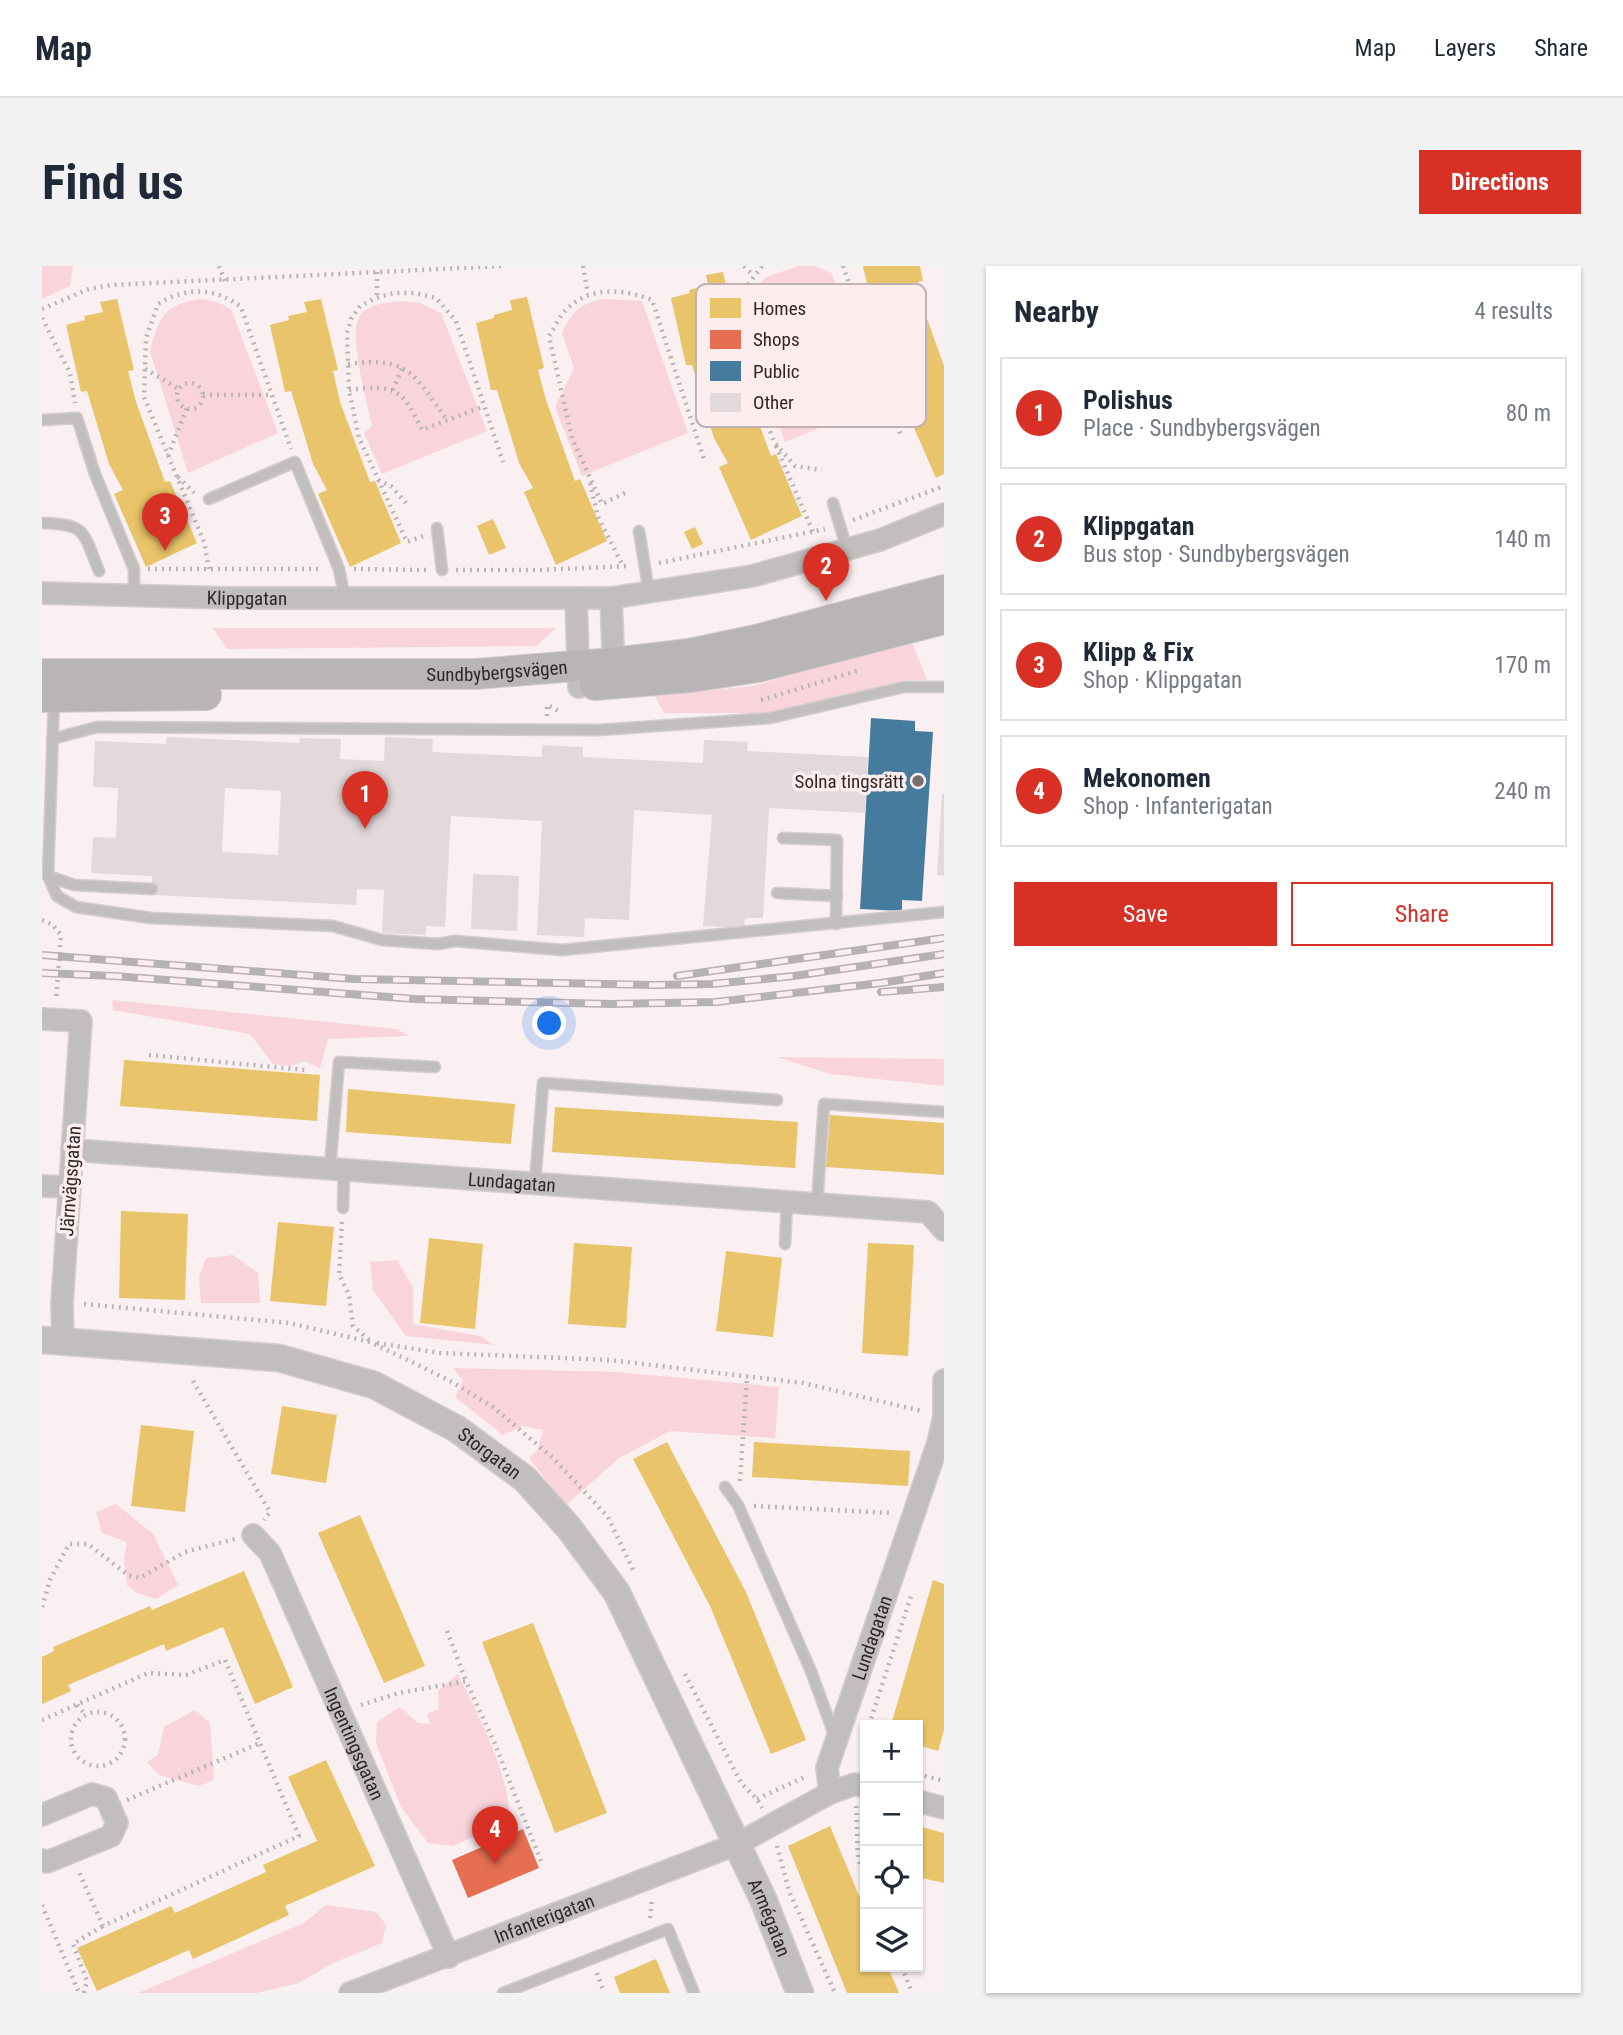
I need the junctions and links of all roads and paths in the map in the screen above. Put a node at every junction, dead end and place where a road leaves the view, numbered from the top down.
1 (219, 266) edge
2 (502, 266) edge
3 (583, 266) edge
4 (744, 266) edge
5 (762, 266) edge
6 (843, 266) edge
7 (399, 268) edge
8 (377, 272) junction
9 (754, 276) junction
10 (225, 281) junction
11 (174, 282) junction
12 (748, 284) edge
13 (849, 284) edge
14 (178, 293) junction
15 (588, 294) junction
16 (377, 298) junction
17 (42, 309) edge
18 (42, 318) edge
19 (348, 364) junction
20 (402, 368) junction
21 (145, 369) junction
22 (179, 389) junction
23 (349, 390) junction
24 (393, 390) junction
25 (202, 395) junction
26 (272, 396) junction
27 (484, 406) junction
28 (187, 408) junction
29 (77, 418) junction
30 (42, 420) edge
31 (447, 421) junction
32 (769, 427) edge
33 (898, 427) edge
34 (901, 436) dead end
35 (774, 442) junction
36 (168, 456) junction
37 (295, 462) junction
38 (503, 462) dead end
39 (705, 462) dead end
40 (822, 470) dead end
41 (175, 474) junction
42 (589, 474) junction
43 (378, 480) junction
44 (944, 486) edge
45 (625, 493) dead end
46 (209, 499) joint
47 (406, 503) dead end
48 (833, 503) dead end
49 (944, 514) edge
50 (42, 523) edge
51 (839, 524) junction
52 (437, 528) dead end
53 (639, 531) dead end
54 (813, 532) junction
55 (407, 542) dead end
56 (847, 549) junction
57 (644, 565) junction
58 (623, 566) junction
59 (134, 569) junction
60 (209, 569) junction
61 (339, 569) junction
62 (442, 570) junction
63 (99, 571) dead end
64 (944, 590) edge
65 (649, 592) junction
66 (42, 593) edge
67 (134, 596) junction
68 (576, 598) junction
69 (611, 598) junction
70 (345, 599) junction
71 (944, 619) edge
72 (869, 668) dead end
73 (614, 673) junction
74 (579, 676) junction
75 (48, 686) edge
76 (944, 687) edge
77 (749, 704) dead end
78 (52, 739) junction
79 (47, 756) edge
80 (783, 838) dead end
81 (48, 877) junction
82 (152, 889) dead end
83 (777, 893) dead end
84 (837, 896) junction
85 (944, 912) edge
86 (42, 920) edge
87 (836, 924) junction
88 (59, 974) dead end
89 (42, 1019) edge
90 (149, 1055) dead end
91 (435, 1067) dead end
92 (305, 1070) dead end
93 (777, 1100) dead end
94 (944, 1112) edge
95 (72, 1150) junction
96 (337, 1169) junction
97 (535, 1183) junction
98 (42, 1186) edge
99 (70, 1187) junction
100 (787, 1202) junction
101 (817, 1204) junction
102 (343, 1208) joint
103 (944, 1230) edge
104 (785, 1244) dead end
105 (62, 1303) junction
106 (52, 1341) edge
107 (370, 1342) junction
108 (747, 1376) junction
109 (944, 1380) edge
110 (192, 1381) dead end
111 (944, 1399) edge
112 (944, 1416) edge
113 (725, 1487) dead end
114 (738, 1505) junction
115 (914, 1514) junction
116 (253, 1535) junction
117 (636, 1575) dead end
118 (912, 1594) dead end
119 (42, 1607) edge
120 (447, 1631) dead end
121 (683, 1669) dead end
122 (466, 1681) junction
123 (77, 1705) junction
124 (341, 1713) junction
125 (86, 1715) junction
126 (42, 1720) edge
127 (871, 1720) edge
128 (837, 1740) junction
129 (260, 1742) junction
130 (923, 1775) edge
131 (944, 1781) edge
132 (860, 1786) edge
133 (830, 1793) junction
134 (923, 1802) edge
135 (110, 1807) junction
136 (944, 1808) edge
137 (42, 1815) edge
138 (770, 1825) junction
139 (737, 1844) junction
140 (71, 1852) junction
141 (42, 1860) edge
142 (542, 1864) dead end
143 (860, 1864) edge
144 (655, 1877) junction
145 (42, 1905) edge
146 (103, 1926) junction
147 (648, 1937) junction
148 (449, 1957) junction
149 (904, 1972) edge
150 (81, 1993) edge
151 (350, 1993) edge
152 (503, 1993) edge
153 (694, 1993) edge
154 (800, 1993) edge
155 (835, 1993) edge
156 (912, 1993) edge

1 - 10 path
2 - 7 path
3 - 15 path
4 - 9 path
5 - 9 path
6 - 13 path
7 - 8 path
8 - 10 path
8 - 16 path
9 - 12 path
10 - 11 path
11 - 14 path
11 - 17 path
14 - 21 path
14 - 26 path
15 - 39 path
15 - 42 path
16 - 19 path
16 - 27 path
18 - 29 path
19 - 20 path
19 - 23 path
20 - 24 path
20 - 31 path
21 - 22 path
21 - 36 path
22 - 25 path
22 - 28 path
23 - 24 path
23 - 43 path
24 - 31 path
25 - 26 path
25 - 28 path
26 - 37 path
27 - 31 path
27 - 38 path
28 - 36 path
29 - 30 lane
29 - 59 lane
32 - 35 path
33 - 34 path
35 - 40 path
35 - 54 path
36 - 41 path
37 - 46 lane
37 - 61 lane
41 - 46 path
41 - 60 path
42 - 45 path
42 - 58 path
43 - 47 path
43 - 55 path
44 - 51 path
48 - 51 lane
49 - 56 street, Klippgatan
50 - 63 lane
51 - 54 path
51 - 56 lane
52 - 62 lane
53 - 57 lane
54 - 57 path
56 - 65 street, Klippgatan
57 - 58 path
57 - 65 lane
58 - 62 path
59 - 60 path
59 - 67 lane
60 - 61 path
61 - 62 path
61 - 70 lane
64 - 73 main road, Sundbybergsvägen
65 - 69 street, Klippgatan
66 - 67 street, Klippgatan
67 - 70 street, Klippgatan
68 - 69 street, Klippgatan
68 - 70 street, Klippgatan
68 - 74 street
69 - 73 street
71 - 73 main road, Sundbybergsvägen
72 - 77 path
73 - 74 main road, Sundbybergsvägen
74 - 75 main road, Sundbybergsvägen
75 - 78 lane
76 - 78 lane
78 - 79 lane
79 - 81 lane
80 - 84 lane
81 - 82 lane
81 - 87 lane
83 - 84 lane
84 - 87 lane
85 - 87 lane
86 - 88 path
89 - 95 street, Järnvägsgatan
90 - 92 path
91 - 96 lane
93 - 97 lane
94 - 101 lane
95 - 96 street, Lundagatan
95 - 99 street, Järnvägsgatan
96 - 97 street, Lundagatan
96 - 102 lane
97 - 100 street, Lundagatan
98 - 99 street
99 - 105 street, Järnvägsgatan
100 - 101 street, Lundagatan
100 - 104 lane
101 - 103 street, Lundagatan
102 - 107 path
105 - 106 street, Järnvägsgatan
105 - 107 path
106 - 139 street, Storgatan
107 - 108 path
107 - 117 path
108 - 112 path
108 - 114 path
109 - 111 street, Lundagatan
110 - 116 path
111 - 112 street, Lundagatan
112 - 115 street, Lundagatan
113 - 114 lane
114 - 115 path
114 - 128 lane
115 - 128 street, Lundagatan
116 - 119 path
116 - 124 street, Ingentingsgatan
118 - 127 path
120 - 122 path
121 - 138 path
122 - 124 path
122 - 142 path
123 - 125 path
123 - 126 path
123 - 129 path
124 - 148 street, Ingentingsgatan
125 - 125 path
128 - 133 street, Lundagatan
129 - 135 path
129 - 146 path
130 - 131 path
132 - 133 street
132 - 143 path
133 - 138 street
134 - 136 street
135 - 137 street
135 - 140 street
138 - 139 street
138 - 155 path
139 - 144 street, Infanterigatan
139 - 154 street, Armégatan
140 - 141 street
140 - 146 path
144 - 147 path
144 - 148 street, Infanterigatan
145 - 150 path
146 - 150 path
147 - 152 lane
147 - 153 lane
148 - 151 street, Infanterigatan
149 - 156 path

